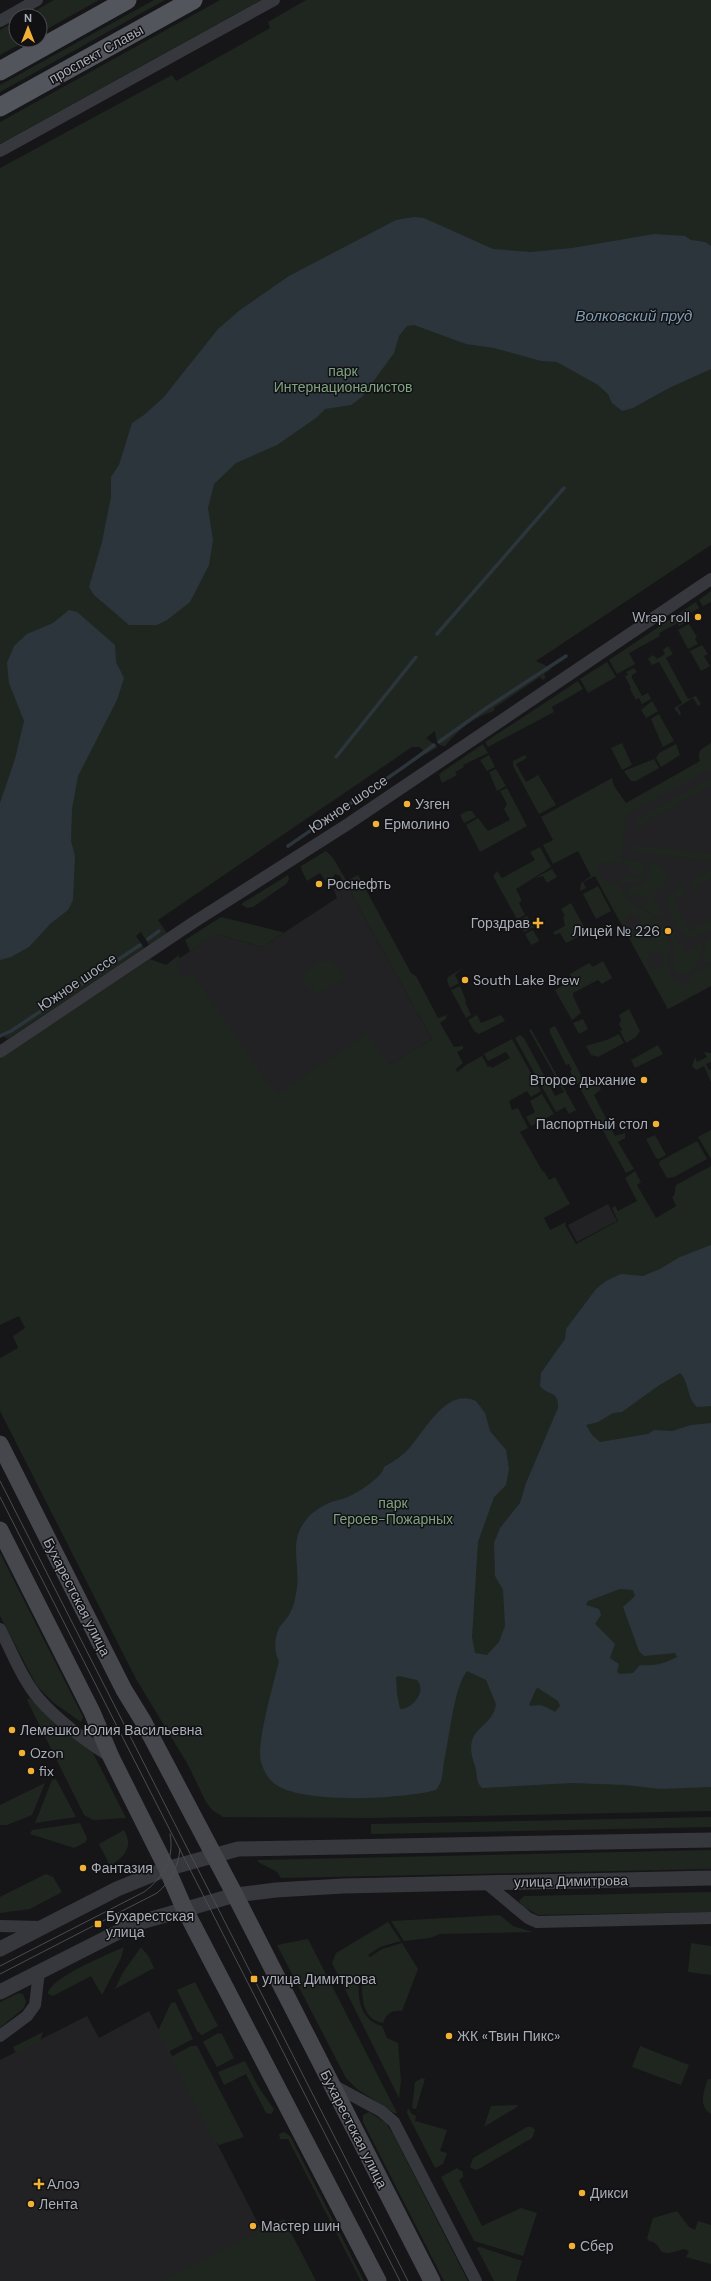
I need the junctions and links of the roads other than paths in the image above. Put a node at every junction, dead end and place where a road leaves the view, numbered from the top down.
1 (38, 0) edge
2 (127, 0) edge
3 (193, 0) edge
4 (274, 0) edge
5 (0, 21) edge
6 (0, 71) edge
7 (0, 107) edge
8 (0, 151) edge
9 (711, 579) edge
10 (0, 1052) edge
11 (0, 1444) edge
12 (0, 1530) edge
13 (0, 1628) edge
14 (111, 1757) junction
15 (711, 1840) edge
16 (214, 1855) junction
17 (167, 1869) junction
18 (711, 1878) edge
19 (486, 1883) junction
20 (235, 1895) junction
21 (184, 1908) junction
22 (711, 1918) edge
23 (0, 1926) edge
24 (42, 1927) junction
25 (0, 1949) edge
26 (39, 1972) junction
27 (0, 1992) edge
28 (0, 2036) edge
29 (330, 2084) junction
30 (378, 2281) edge
31 (432, 2281) edge
32 (476, 2281) edge

1 - 5 street
2 - 6 main road
3 - 7 main road, проспект Славы
4 - 8 street
9 - 10 street, Южное шоссе
11 - 16 main road, Бухарестская улица
12 - 14 main road
13 - 14 street
14 - 17 main road
15 - 16 street
16 - 17 street
16 - 20 main road, Бухарестская улица
17 - 21 main road
17 - 24 street
18 - 19 street, улица Димитрова
19 - 20 street, улица Димитрова
19 - 22 street
20 - 21 street, улица Димитрова
20 - 29 main road, Бухарестская улица
21 - 26 street, улица Димитрова
21 - 30 main road
23 - 24 street
24 - 25 street
26 - 27 street, улица Димитрова
26 - 28 street
29 - 31 main road, Бухарестская улица
29 - 32 street

